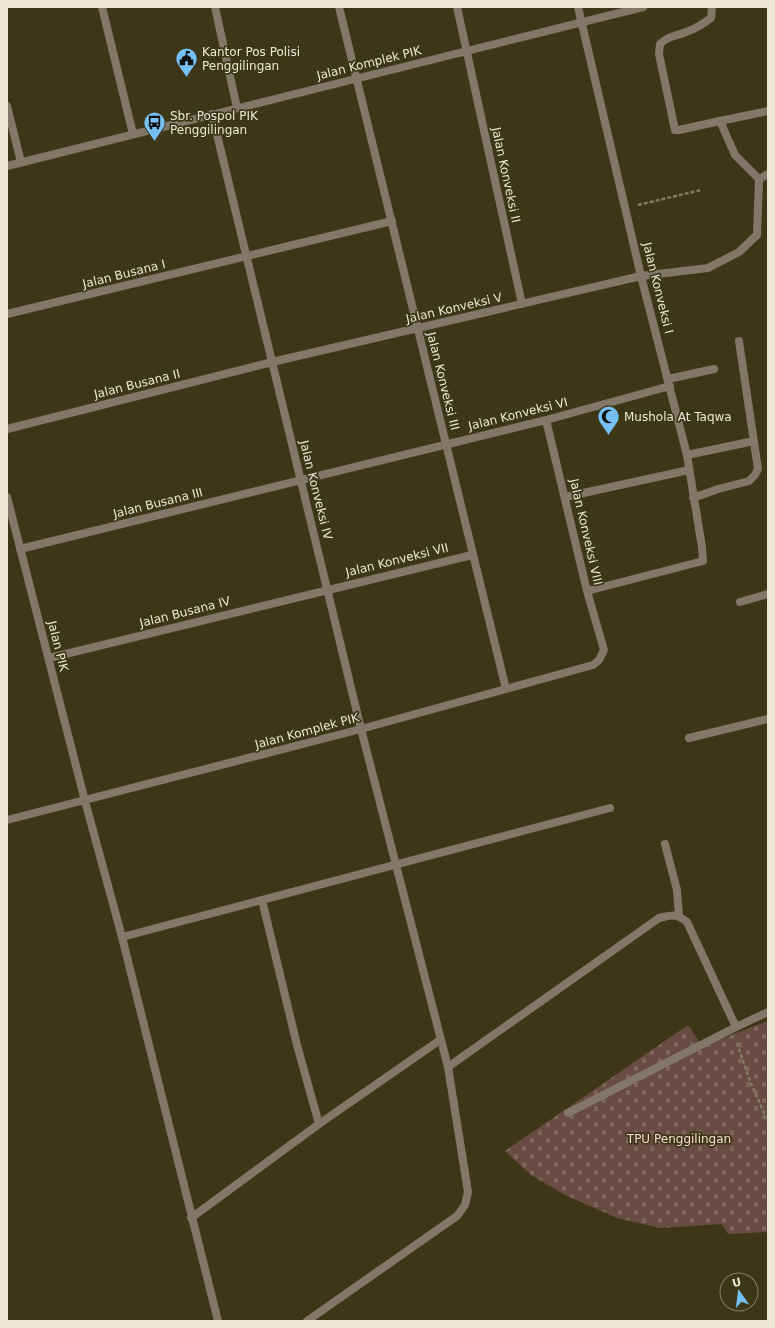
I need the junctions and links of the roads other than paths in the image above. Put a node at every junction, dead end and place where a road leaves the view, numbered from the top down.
1 (102, 7) edge
2 (215, 7) edge
3 (339, 7) edge
4 (458, 7) edge
5 (578, 7) edge
6 (643, 7) edge
7 (712, 7) edge
8 (612, 11) edge
9 (582, 23) junction
10 (467, 51) junction
11 (358, 78) junction
12 (7, 106) edge
13 (237, 108) junction
14 (768, 111) edge
15 (212, 114) junction
16 (720, 121) junction
17 (133, 134) junction
18 (21, 162) junction
19 (7, 166) edge
20 (768, 174) edge
21 (759, 179) junction
22 (392, 221) junction
23 (247, 256) junction
24 (641, 276) junction
25 (522, 304) junction
26 (7, 314) edge
27 (418, 328) junction
28 (739, 341) dead end
29 (272, 362) junction
30 (714, 369) dead end
31 (669, 383) junction
32 (546, 420) junction
33 (7, 429) edge
34 (754, 441) junction
35 (446, 445) junction
36 (687, 455) junction
37 (689, 470) junction
38 (301, 480) junction
39 (565, 496) junction
40 (7, 497) edge
41 (693, 498) junction
42 (20, 549) junction
43 (472, 555) junction
44 (328, 590) junction
45 (587, 590) junction
46 (768, 594) edge
47 (740, 602) dead end
48 (604, 650) joint
49 (49, 658) junction
50 (506, 689) junction
51 (768, 719) edge
52 (361, 729) junction
53 (689, 738) dead end
54 (85, 801) junction
55 (610, 808) dead end
56 (9, 820) edge
57 (665, 844) dead end
58 (395, 865) junction
59 (262, 900) junction
60 (679, 916) junction
61 (122, 938) junction
62 (768, 1012) edge
63 (734, 1028) junction
64 (440, 1040) junction
65 (448, 1067) junction
66 (568, 1112) dead end
67 (319, 1124) junction
68 (192, 1218) junction
69 (218, 1321) edge
70 (307, 1321) edge

1 - 17 street
2 - 13 street
3 - 11 street, Jalan Konveksi III
4 - 10 street, Jalan Konveksi II
5 - 9 street, Jalan Konveksi I
6 - 8 street, Jalan Komplek PIK
7 - 16 street
8 - 9 street, Jalan Komplek PIK
9 - 10 street, Jalan Komplek PIK
9 - 24 street, Jalan Konveksi I
10 - 11 street, Jalan Komplek PIK
10 - 25 street, Jalan Konveksi II
11 - 13 street, Jalan Komplek PIK
11 - 22 street, Jalan Konveksi III
12 - 18 street
13 - 15 street, Jalan Komplek PIK
14 - 16 street
15 - 17 street, Jalan Komplek PIK
15 - 23 street, Jalan Konveksi IV
16 - 21 street
17 - 18 street, Jalan Komplek PIK
18 - 19 street, Jalan Komplek PIK
20 - 21 street
21 - 24 street, Jalan Konveksi V
22 - 23 street
22 - 27 street, Jalan Konveksi III
23 - 26 street, Jalan Busana I
23 - 29 street, Jalan Konveksi IV
24 - 25 street, Jalan Konveksi V
24 - 31 street, Jalan Konveksi I
25 - 27 street, Jalan Konveksi V
27 - 29 street, Jalan Konveksi V
27 - 35 street, Jalan Konveksi III
28 - 34 street
29 - 33 street, Jalan Busana II
29 - 38 street, Jalan Konveksi IV
30 - 31 street, Jalan Konveksi VI
31 - 32 street, Jalan Konveksi VI
31 - 36 street, Jalan Konveksi I
32 - 35 street, Jalan Konveksi VI
32 - 39 street, Jalan Konveksi VIII
34 - 36 street
34 - 41 street
35 - 38 street, Jalan Konveksi VI
35 - 43 street, Jalan Konveksi III
36 - 37 street, Jalan Konveksi I
37 - 39 street
37 - 41 street, Jalan Konveksi I
38 - 42 street, Jalan Busana III
38 - 44 street, Jalan Konveksi IV
39 - 45 street, Jalan Konveksi VIII
40 - 42 street, Jalan PIK
41 - 45 street, Jalan Konveksi I
42 - 49 street, Jalan PIK
43 - 44 street, Jalan Konveksi VII
43 - 50 street, Jalan Konveksi III
44 - 49 street, Jalan Busana IV
44 - 52 street, Jalan Konveksi IV
45 - 48 street, Jalan Konveksi VIII
46 - 47 street
48 - 50 street, Jalan Komplek PIK
49 - 54 street, Jalan PIK
50 - 52 street, Jalan Komplek PIK
51 - 53 street
52 - 54 street, Jalan Komplek PIK
52 - 58 street, Jalan Konveksi IV
54 - 56 street, Jalan Komplek PIK
54 - 61 street, Jalan PIK
55 - 58 street
57 - 60 street
58 - 59 street
58 - 64 street, Jalan Konveksi IV
59 - 61 street
59 - 67 street
60 - 63 street
60 - 65 street
61 - 68 street, Jalan PIK
62 - 63 street
63 - 66 street
64 - 65 street, Jalan Konveksi IV
64 - 67 street
65 - 70 street, Jalan Konveksi IV
67 - 68 street
68 - 69 street, Jalan PIK

